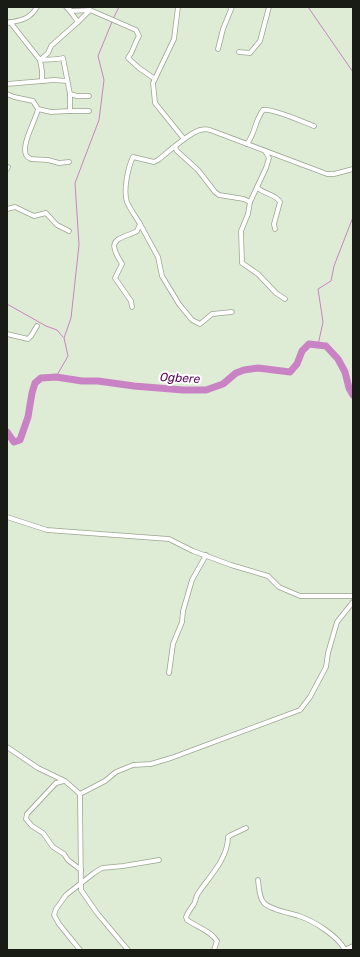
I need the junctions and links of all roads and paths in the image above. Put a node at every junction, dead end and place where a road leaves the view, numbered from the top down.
1 (37, 7) edge
2 (178, 7) edge
3 (232, 7) edge
4 (270, 7) edge
5 (68, 8) edge
6 (90, 10) junction
7 (9, 22) edge
8 (78, 22) junction
9 (218, 49) dead end
10 (239, 52) dead end
11 (40, 60) junction
12 (155, 78) junction
13 (42, 81) junction
14 (67, 81) junction
15 (7, 84) edge
16 (7, 94) edge
17 (70, 94) junction
18 (89, 96) dead end
19 (38, 109) junction
20 (70, 111) junction
21 (89, 111) dead end
22 (314, 126) dead end
23 (184, 139) junction
24 (247, 144) junction
25 (176, 147) junction
26 (265, 151) junction
27 (69, 162) dead end
28 (353, 169) edge
29 (257, 187) junction
30 (250, 202) junction
31 (7, 209) edge
32 (140, 224) junction
33 (275, 229) dead end
34 (69, 231) dead end
35 (285, 299) dead end
36 (132, 307) dead end
37 (232, 312) dead end
38 (37, 326) dead end
39 (7, 334) edge
40 (7, 516) edge
41 (206, 555) junction
42 (353, 596) edge
43 (353, 602) edge
44 (169, 673) dead end
45 (7, 747) edge
46 (65, 781) junction
47 (80, 794) junction
48 (246, 828) dead end
49 (159, 860) dead end
50 (81, 870) junction
51 (258, 880) dead end
52 (81, 885) junction
53 (353, 946) edge
54 (80, 950) edge
55 (128, 950) edge
56 (214, 950) edge
57 (345, 950) edge

1 - 7 street
2 - 12 street
3 - 9 street
4 - 10 street
5 - 6 street
5 - 8 street
6 - 8 street
6 - 12 street
7 - 11 street
8 - 11 street
11 - 13 street
11 - 14 street
12 - 23 street
13 - 14 street
13 - 15 street
14 - 17 street
16 - 19 street
17 - 18 street
17 - 20 street
19 - 20 street
19 - 27 street
20 - 21 street
22 - 24 street
23 - 24 street
23 - 25 street
24 - 26 street
25 - 30 street
25 - 32 street
26 - 28 street
26 - 29 street
29 - 30 street
29 - 33 street
30 - 35 street
31 - 34 street
32 - 36 street
32 - 37 street
38 - 39 street
40 - 41 street
41 - 42 street
41 - 44 street
43 - 47 street
45 - 46 street
46 - 47 street
46 - 50 street
47 - 50 street
48 - 56 street
49 - 52 street
50 - 52 street
51 - 57 street
52 - 54 street
52 - 55 street
53 - 57 street

